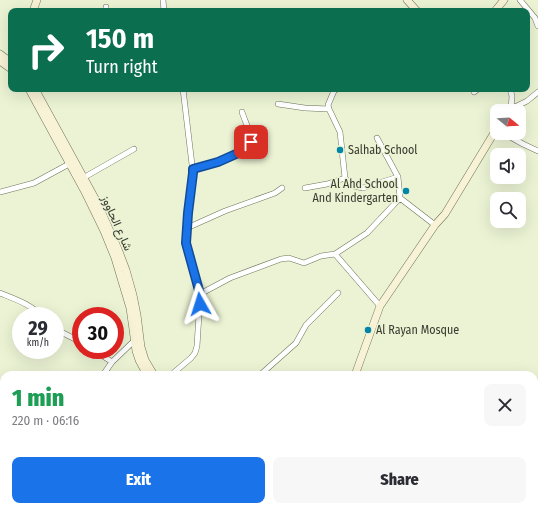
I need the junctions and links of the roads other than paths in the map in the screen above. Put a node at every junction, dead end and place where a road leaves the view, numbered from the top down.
1 (407, 0) edge
2 (504, 0) edge
3 (520, 0) edge
4 (414, 8) edge
5 (498, 8) edge
6 (527, 8) edge
7 (530, 12) edge
8 (538, 26) edge
9 (31, 92) edge
10 (37, 92) edge
11 (183, 92) edge
12 (334, 92) edge
13 (511, 92) edge
14 (538, 92) edge
15 (278, 104) dead end
16 (511, 104) edge
17 (521, 104) edge
18 (329, 109) junction
19 (242, 112) dead end
20 (377, 138) dead end
21 (490, 140) edge
22 (515, 140) edge
23 (134, 149) dead end
24 (538, 150) edge
25 (69, 164) junction
26 (193, 169) junction
27 (398, 176) junction
28 (84, 178) junction
29 (345, 178) junction
30 (282, 188) dead end
31 (305, 188) dead end
32 (0, 192) edge
33 (400, 198) junction
34 (435, 226) junction
35 (187, 228) junction
36 (335, 254) junction
37 (0, 292) edge
38 (338, 293) dead end
39 (200, 294) junction
40 (380, 306) junction
41 (30, 307) edge
42 (135, 340) junction
43 (108, 359) edge
44 (112, 362) junction
45 (106, 371) edge
46 (145, 371) edge
47 (152, 371) edge
48 (176, 371) edge
49 (264, 371) edge
50 (356, 371) edge

1 - 4 main road
2 - 5 main road
3 - 6 street
7 - 8 street
9 - 25 main road
10 - 28 main road, شارع الحاووز
11 - 26 street
12 - 18 street
13 - 16 street
14 - 17 street
15 - 18 street
18 - 29 street
19 - 26 street
20 - 27 street
21 - 34 main road
22 - 24 street
23 - 28 street
25 - 32 street
25 - 42 main road
26 - 35 street
27 - 29 street
27 - 33 street
28 - 47 main road, شارع الحاووز
29 - 31 street
30 - 35 street
33 - 34 street
33 - 36 street
34 - 40 main road
35 - 39 street
36 - 39 street
36 - 40 street
37 - 41 street
38 - 49 street
39 - 48 street
40 - 50 main road
42 - 44 street
42 - 46 main road
43 - 44 street
44 - 45 street

